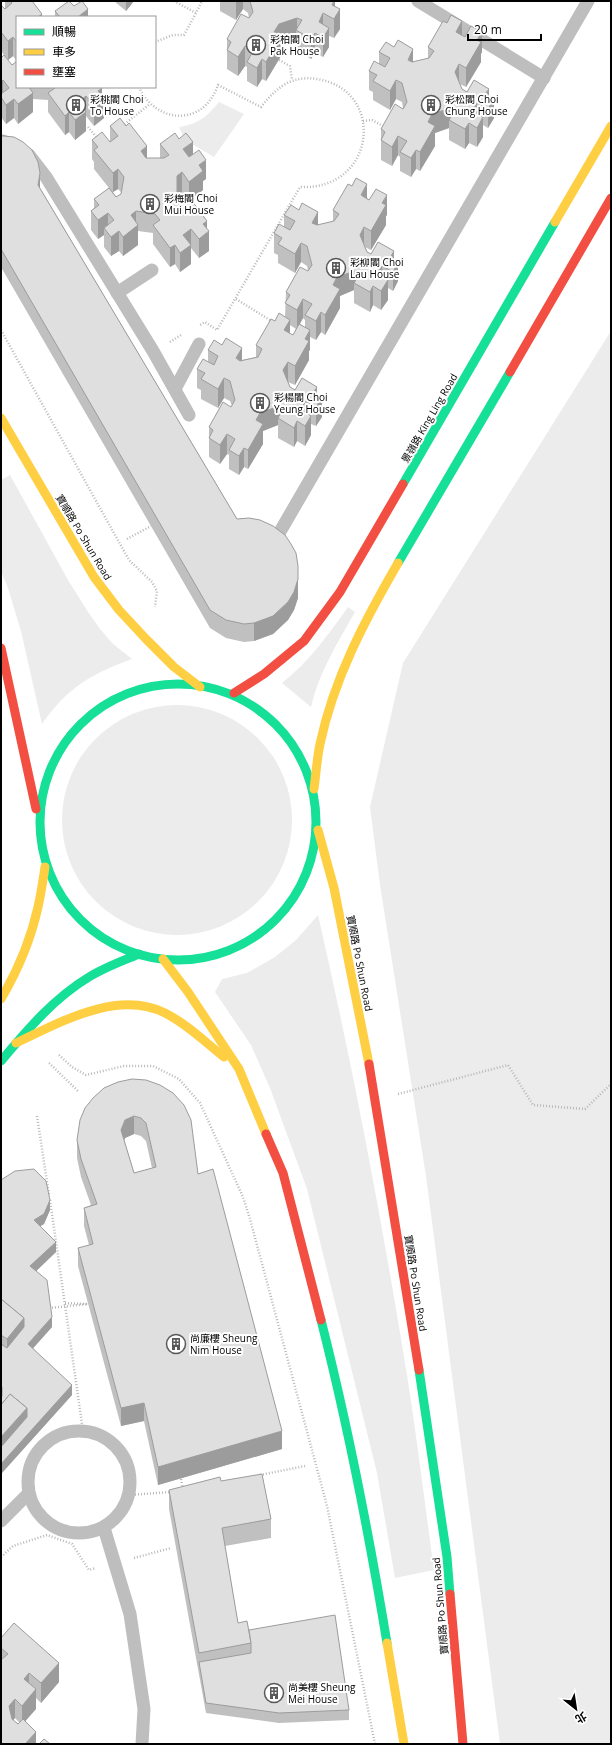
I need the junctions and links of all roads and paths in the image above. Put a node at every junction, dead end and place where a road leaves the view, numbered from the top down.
1 (174, 1) edge
2 (202, 1) edge
3 (418, 1) edge
4 (588, 1) edge
5 (196, 13) junction
6 (156, 42) edge
7 (279, 60) dead end
8 (544, 78) junction
9 (292, 80) junction
10 (140, 88) edge
11 (150, 104) junction
12 (363, 121) junction
13 (611, 126) edge
14 (88, 127) edge
15 (119, 128) edge
16 (389, 129) edge
17 (1, 141) edge
18 (100, 142) edge
19 (611, 198) edge
20 (152, 270) dead end
21 (117, 293) junction
22 (236, 299) junction
23 (198, 326) dead end
24 (279, 326) edge
25 (1, 330) edge
26 (185, 333) dead end
27 (199, 344) dead end
28 (154, 351) junction
29 (175, 389) junction
30 (189, 415) dead end
31 (1, 418) edge
32 (151, 526) edge
33 (127, 539) dead end
34 (274, 542) edge
35 (155, 607) dead end
36 (1, 648) edge
37 (200, 687) junction
38 (234, 693) junction
39 (314, 789) junction
40 (38, 820) junction
41 (318, 830) junction
42 (45, 867) junction
43 (139, 954) junction
44 (163, 959) junction
45 (1, 999) edge
46 (16, 1043) junction
47 (59, 1055) dead end
48 (1, 1061) edge
49 (49, 1063) dead end
50 (240, 1070) junction
51 (611, 1084) edge
52 (78, 1091) dead end
53 (398, 1094) dead end
54 (37, 1116) dead end
55 (65, 1304) junction
56 (43, 1308) edge
57 (83, 1431) junction
58 (305, 1466) dead end
59 (259, 1476) edge
60 (181, 1480) edge
61 (183, 1491) edge
62 (176, 1492) edge
63 (29, 1494) junction
64 (130, 1495) junction
65 (1, 1521) edge
66 (104, 1528) junction
67 (1, 1557) edge
68 (89, 1570) dead end
69 (142, 1744) edge
70 (375, 1744) edge
71 (404, 1744) edge
72 (463, 1744) edge

1 - 5 path
2 - 5 path
3 - 8 lane
4 - 8 lane
5 - 6 path
7 - 9 path
8 - 34 lane
9 - 11 path
9 - 12 path
10 - 11 path
11 - 15 path
12 - 16 path
12 - 22 path
13 - 38 main road, 景嶺路 King Ling Road
14 - 18 path
17 - 21 lane
19 - 39 main road
20 - 21 lane
21 - 28 lane
22 - 23 path
22 - 24 path
25 - 35 path
26 - 28 path
27 - 29 lane
28 - 29 lane
29 - 30 lane
31 - 37 main road, 寶順路 Po Shun Road
32 - 33 path
36 - 40 main road
37 - 38 main road
37 - 40 main road
38 - 39 main road
39 - 41 main road
40 - 42 main road
41 - 44 main road
41 - 72 main road, 寶順路 Po Shun Road
42 - 43 main road
42 - 45 main road
43 - 44 main road
43 - 46 main road
44 - 50 main road
46 - 48 main road
46 - 50 main road
47 - 70 path
49 - 52 path
50 - 71 main road
51 - 53 path
54 - 55 path
55 - 56 path, bridge
55 - 57 path
57 - 63 lane
57 - 64 lane
58 - 59 path
60 - 61 path
62 - 64 path
63 - 65 lane
63 - 66 lane
64 - 66 lane
66 - 69 lane
67 - 68 path

